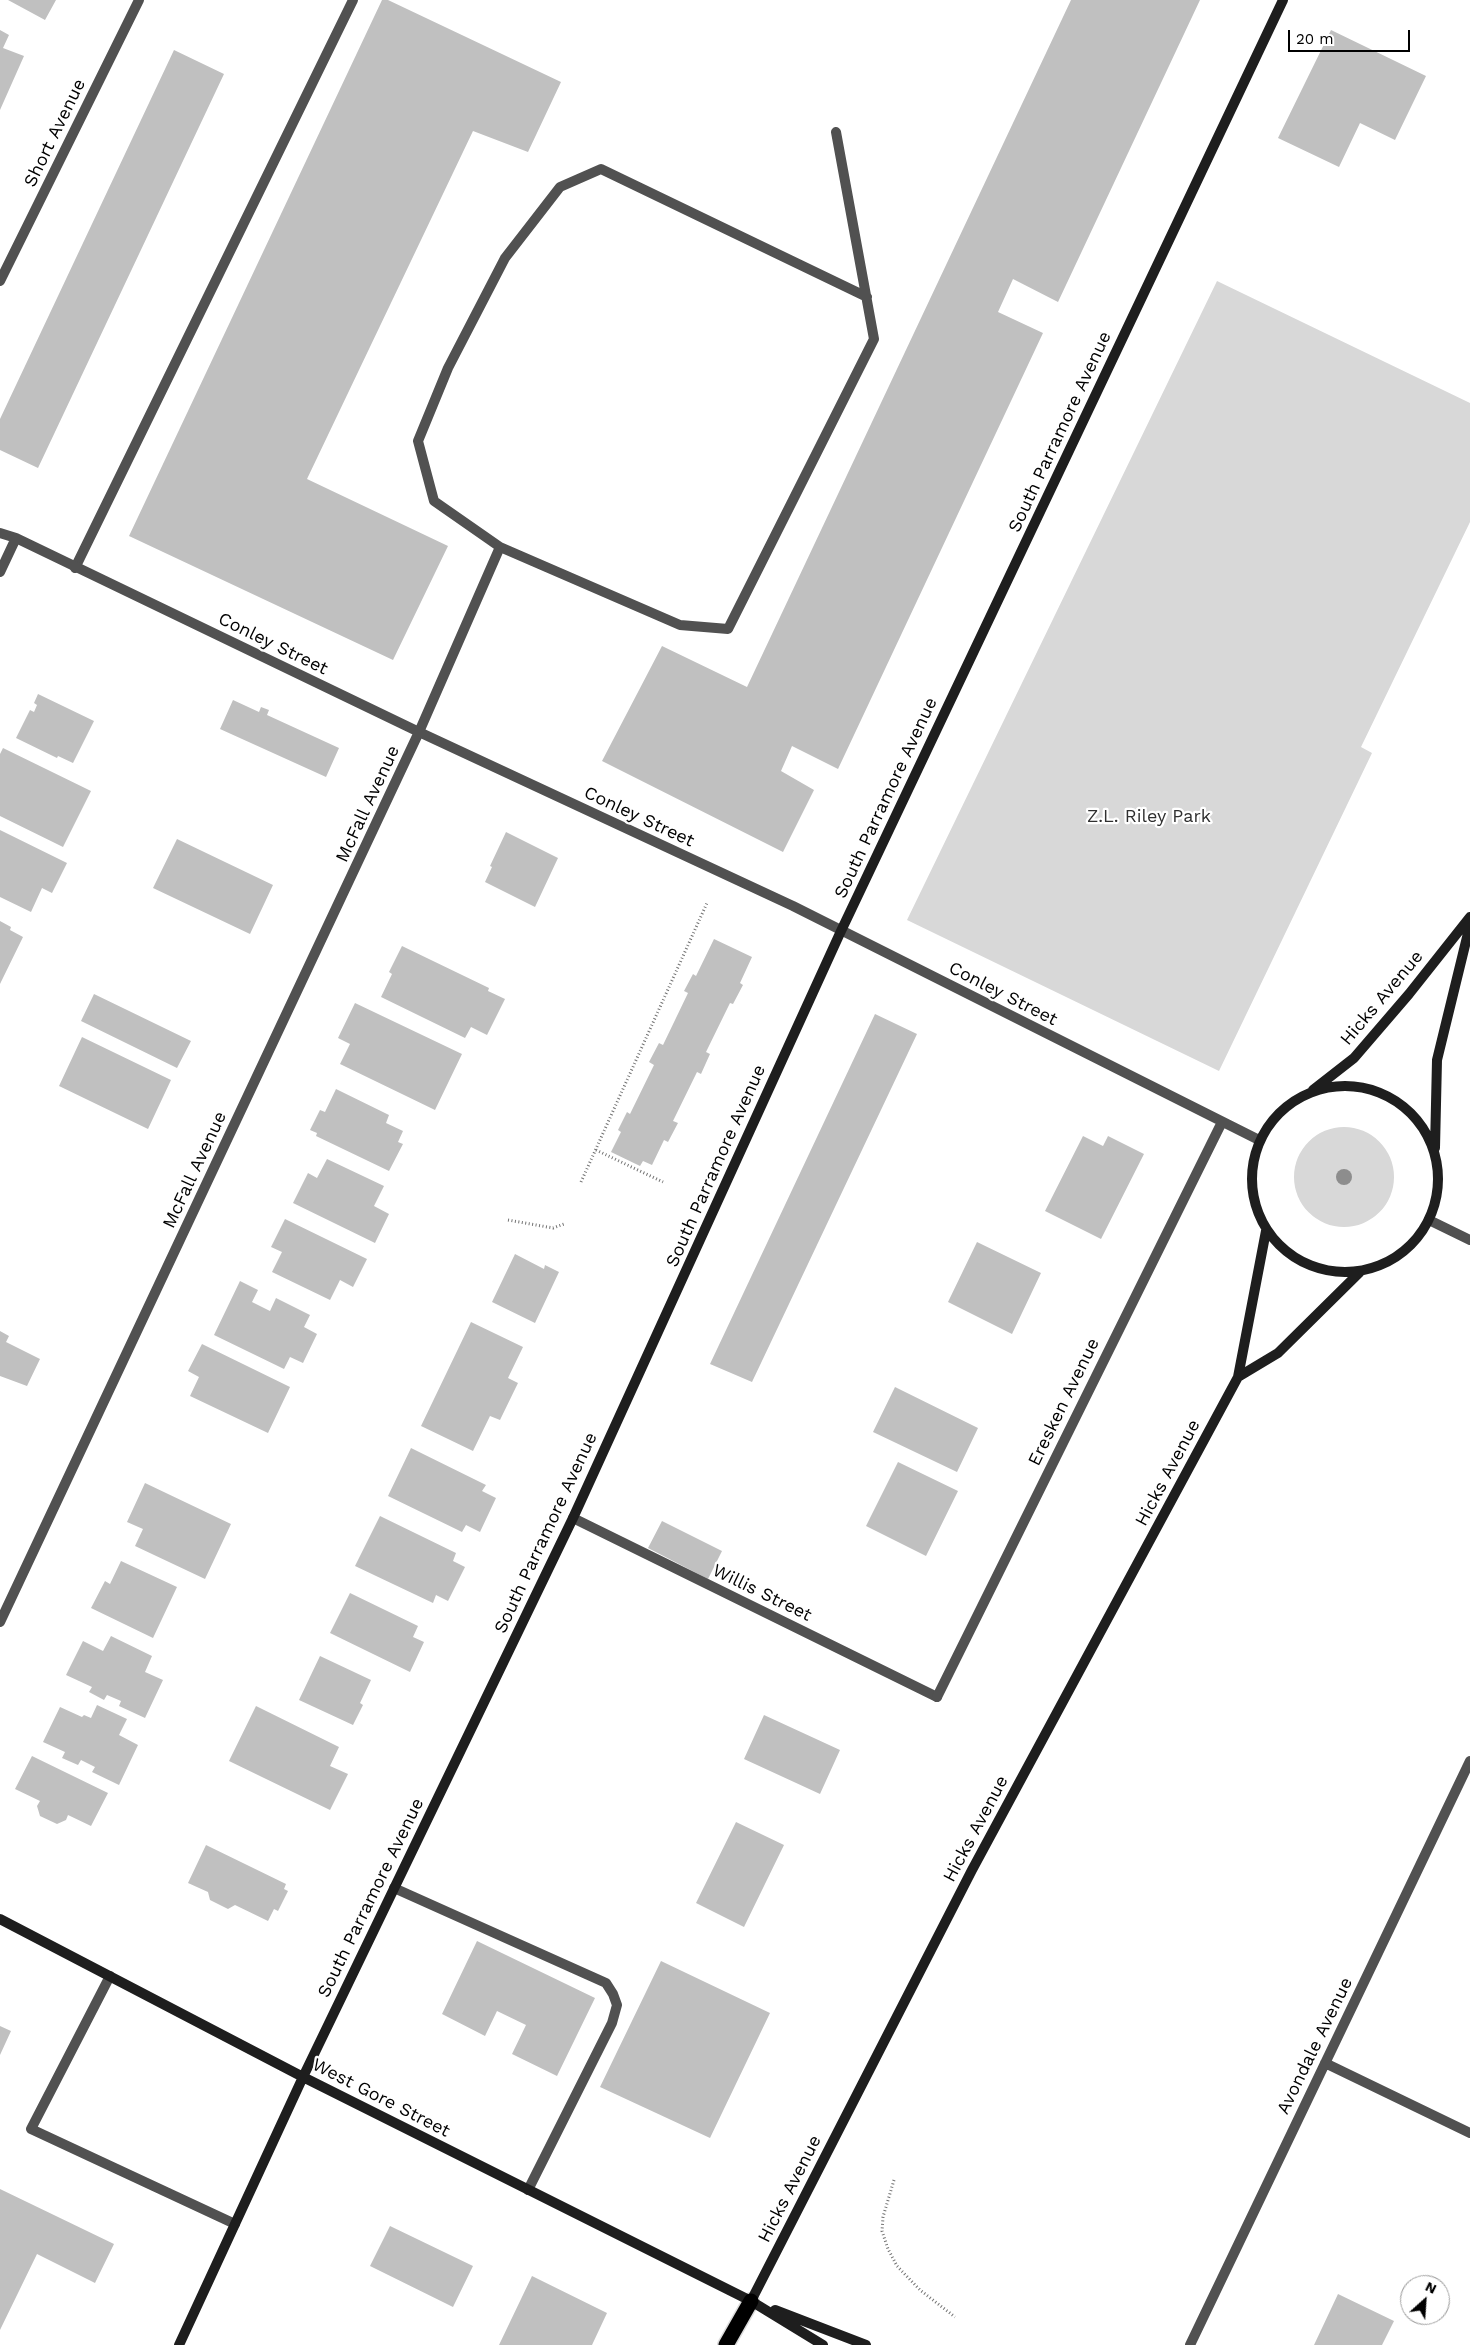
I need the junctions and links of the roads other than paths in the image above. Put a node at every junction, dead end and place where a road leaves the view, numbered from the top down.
1 (138, 0) edge
2 (354, 0) edge
3 (1283, 0) edge
4 (836, 132) dead end
5 (0, 281) edge
6 (867, 297) junction
7 (0, 533) edge
8 (16, 538) junction
9 (500, 547) junction
10 (76, 568) junction
11 (0, 572) edge
12 (419, 732) junction
13 (1470, 917) edge
14 (1470, 925) edge
15 (841, 931) junction
16 (1311, 1092) junction
17 (1222, 1122) junction
18 (1259, 1140) junction
19 (1435, 1152) junction
20 (1429, 1220) junction
21 (1266, 1231) junction
22 (1470, 1240) edge
23 (1360, 1272) junction
24 (1238, 1377) junction
25 (573, 1518) junction
26 (0, 1622) edge
27 (936, 1697) joint
28 (1470, 1761) edge
29 (394, 1888) junction
30 (0, 1919) edge
31 (110, 1976) junction
32 (1325, 2063) junction
33 (302, 2077) junction
34 (1470, 2133) edge
35 (528, 2190) junction
36 (234, 2224) junction
37 (751, 2301) junction
38 (179, 2345) edge
39 (726, 2345) edge
40 (824, 2345) edge
41 (866, 2345) edge
42 (1190, 2345) edge

1 - 5 street, Short Avenue
2 - 10 street
3 - 15 street, South Parramore Avenue
4 - 6 street
6 - 9 street
6 - 9 street
7 - 8 street, Conley Street
8 - 10 street, Conley Street
8 - 11 street
9 - 12 street, McFall Avenue
10 - 12 street, Conley Street
12 - 15 street, Conley Street
12 - 26 street, McFall Avenue
13 - 16 street, Hicks Avenue
14 - 19 street
15 - 17 street, Conley Street
15 - 25 street, South Parramore Avenue
16 - 18 street
16 - 19 street
17 - 18 street, Conley Street
17 - 27 street, Eresken Avenue
18 - 21 street
19 - 20 street
20 - 22 street
20 - 23 street
21 - 23 street
21 - 24 street, Hicks Avenue
23 - 24 street
24 - 37 street, Hicks Avenue
25 - 27 street, Willis Street
25 - 29 street, South Parramore Avenue
28 - 32 street, Avondale Avenue
29 - 33 street, South Parramore Avenue
29 - 35 street
30 - 31 street, West Gore Street
31 - 33 street, West Gore Street
31 - 36 street
32 - 34 street
32 - 42 street, Avondale Avenue
33 - 35 street, West Gore Street
33 - 36 street, South Parramore Avenue
35 - 37 street, West Gore Street
36 - 38 street, South Parramore Avenue
37 - 39 highway
37 - 40 street, West Gore Street
37 - 41 street, West Gore Street

